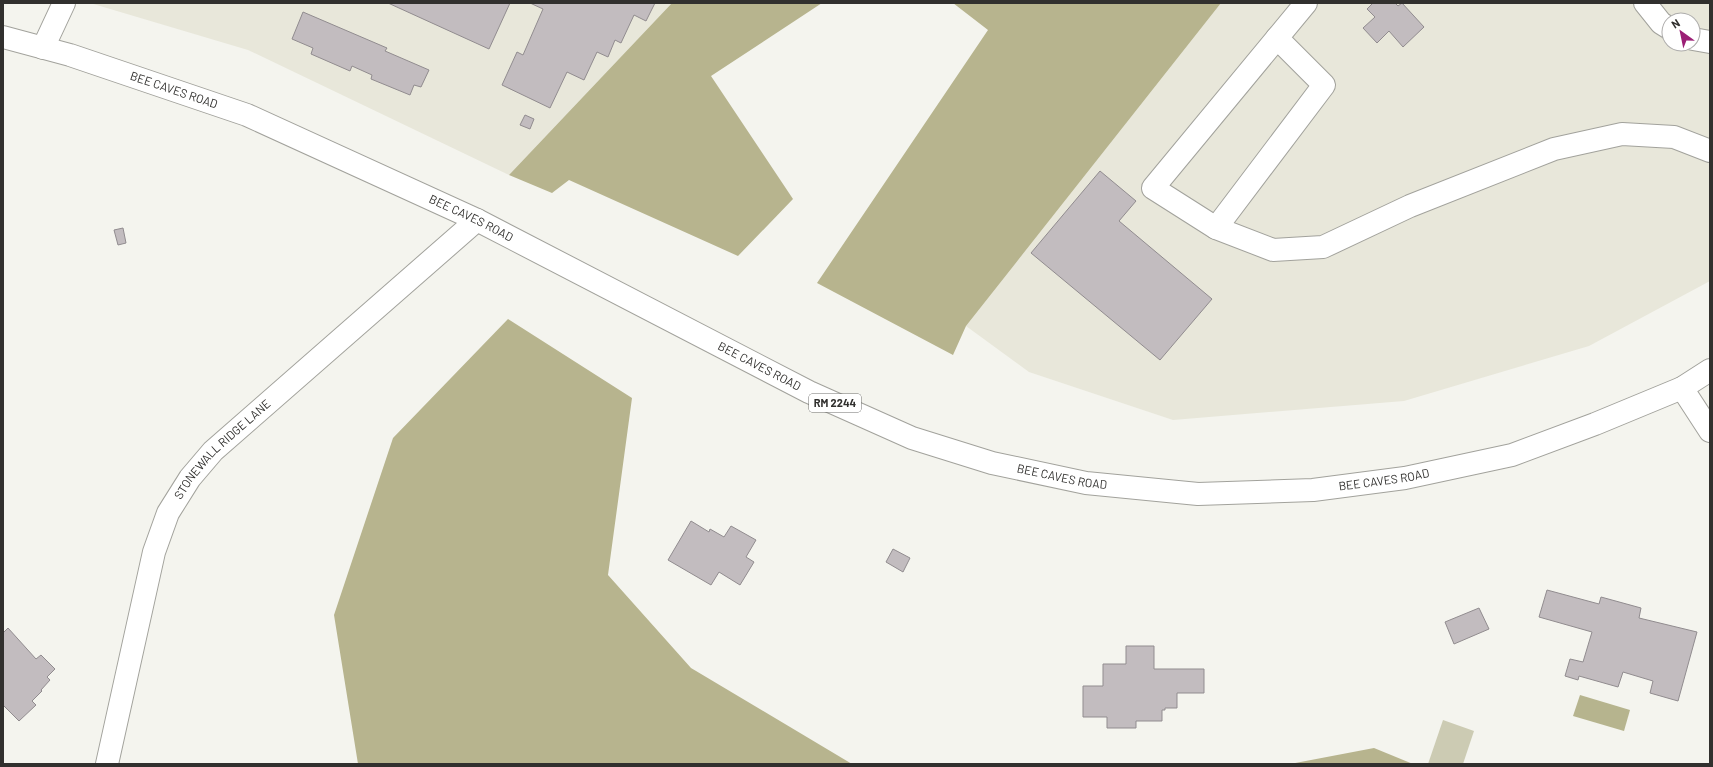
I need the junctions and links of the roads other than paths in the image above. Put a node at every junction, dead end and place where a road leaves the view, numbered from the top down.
1 (64, 3) edge
2 (1306, 3) edge
3 (1645, 3) edge
4 (1661, 23) edge
5 (3, 37) edge
6 (1277, 38) junction
7 (43, 48) junction
8 (1710, 151) edge
9 (477, 220) junction
10 (1216, 228) junction
11 (1710, 370) edge
12 (1682, 388) junction
13 (1710, 431) edge
14 (106, 764) edge

1 - 7 main road
2 - 6 main road
3 - 4 main road
5 - 7 main road, BEE CAVES ROAD / RM 2244
6 - 10 main road
6 - 10 main road
7 - 9 main road, BEE CAVES ROAD / RM 2244
8 - 10 main road
9 - 12 main road, BEE CAVES ROAD / RM 2244
9 - 14 main road, STONEWALL RIDGE LANE
11 - 12 main road, BEE CAVES ROAD / RM 2244
12 - 13 main road

